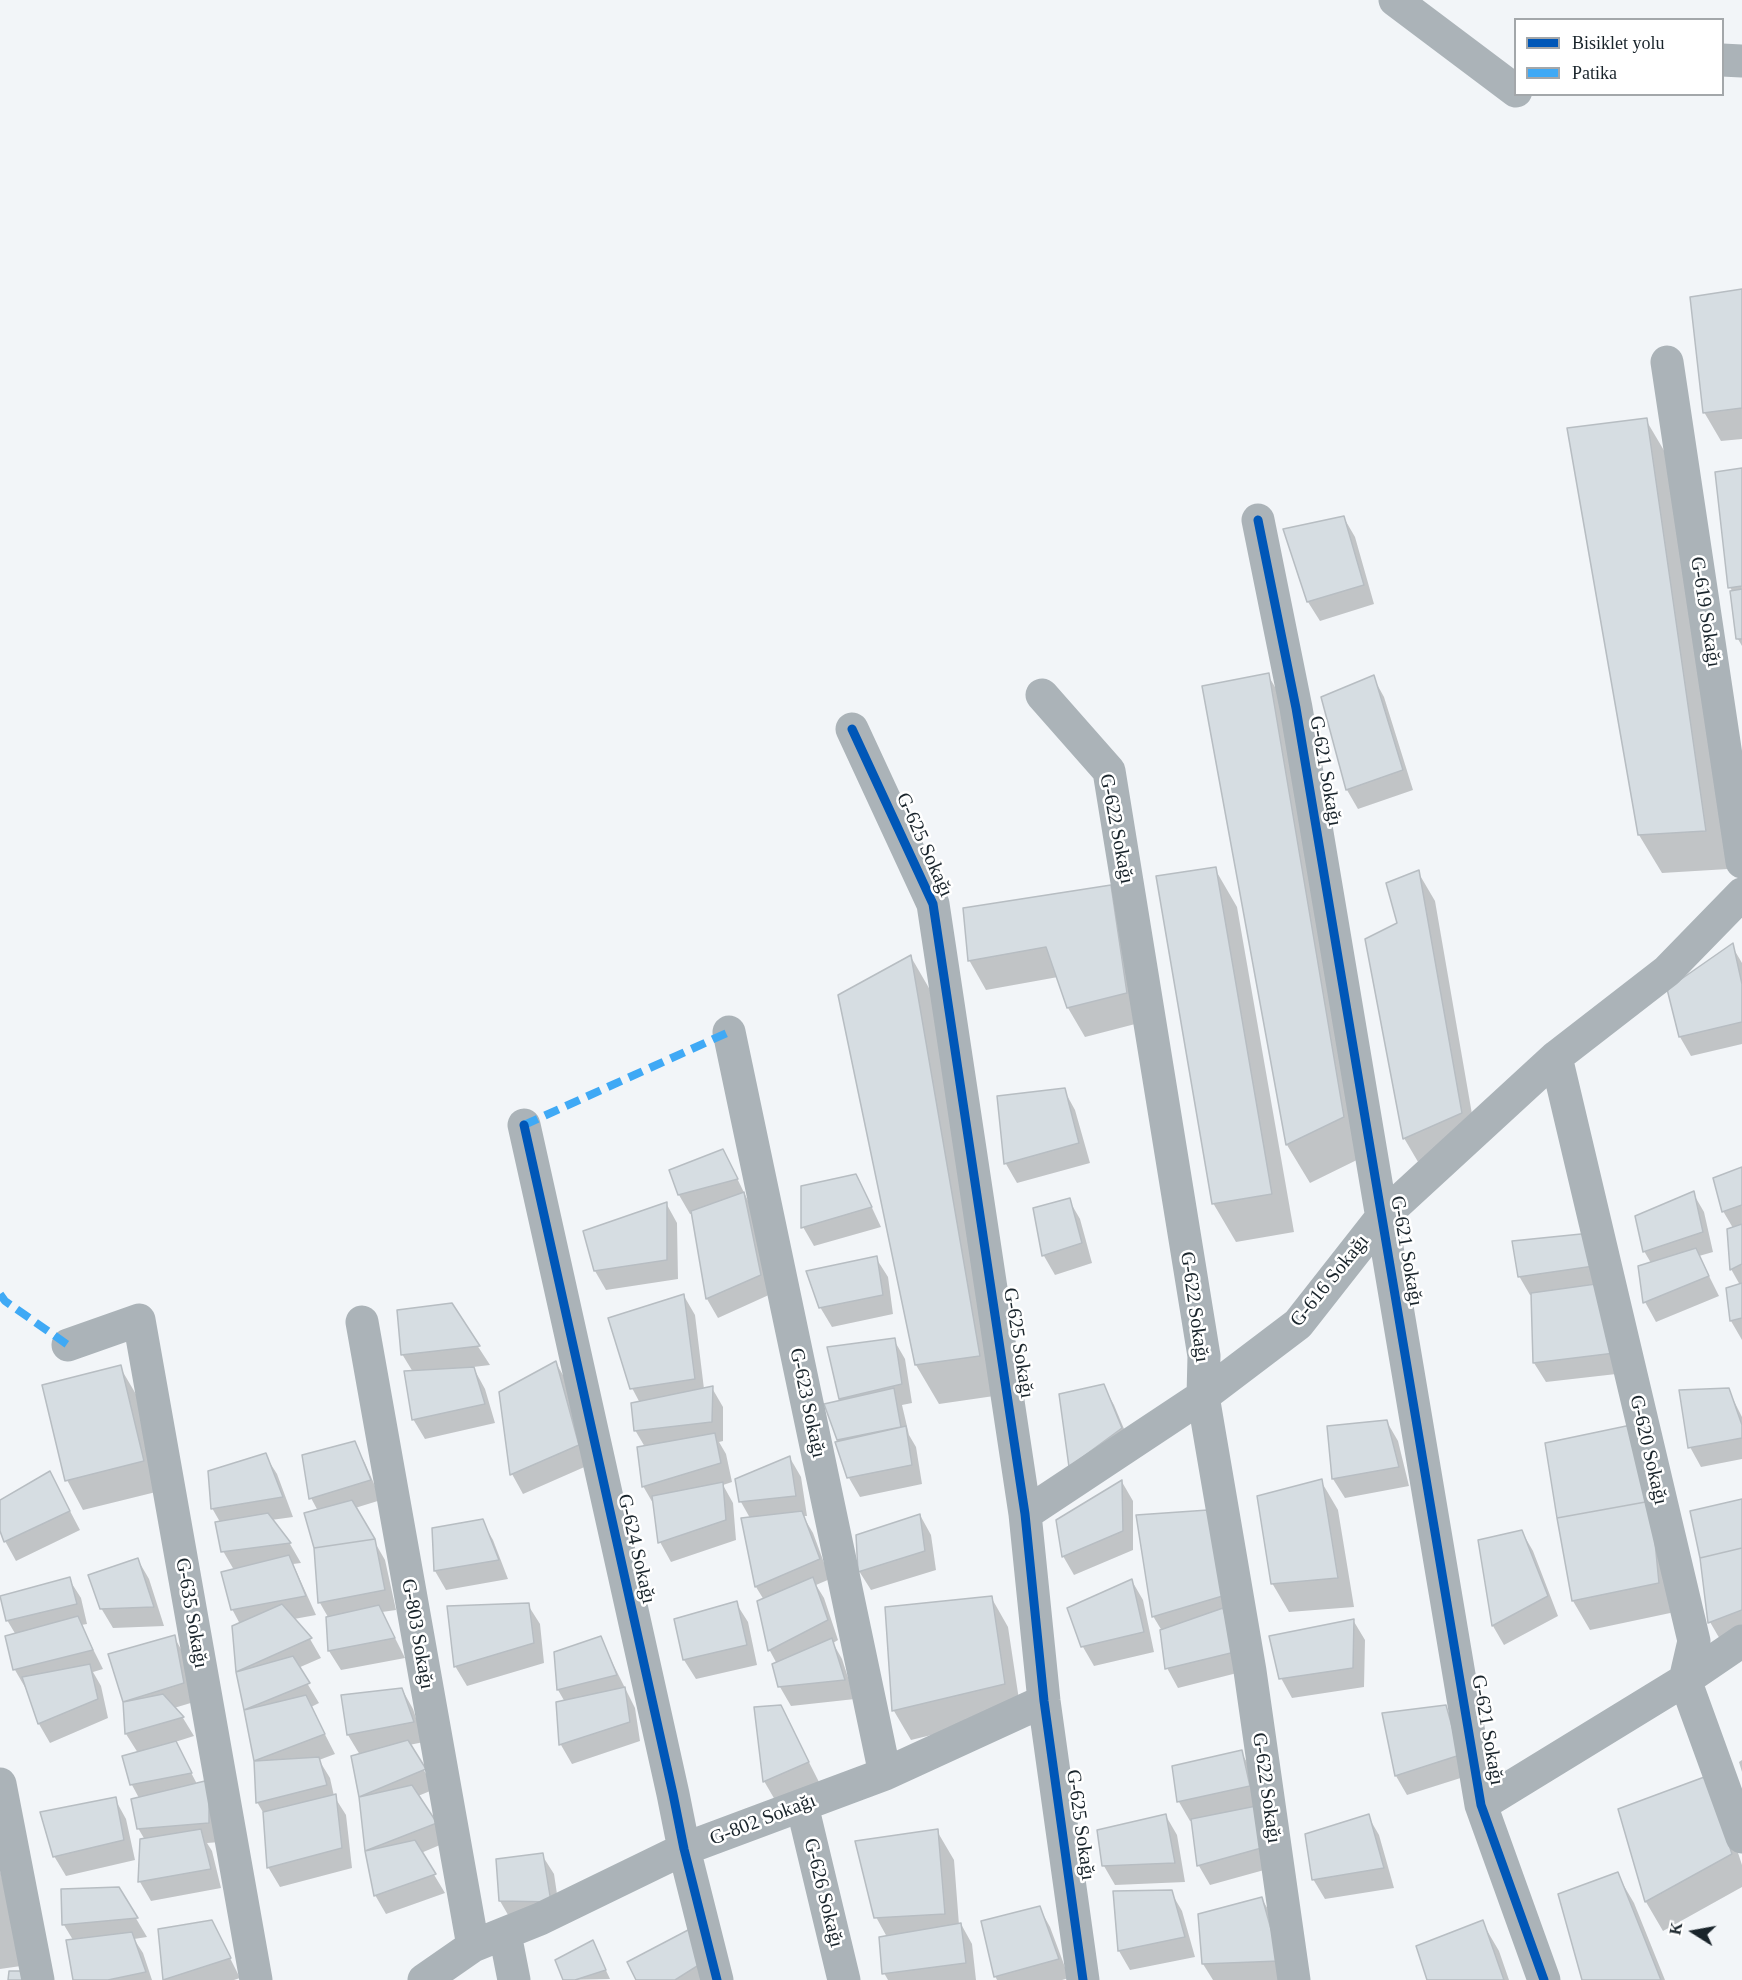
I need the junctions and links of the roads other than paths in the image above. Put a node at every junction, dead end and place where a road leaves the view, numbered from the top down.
1 (1395, 0) edge
2 (1724, 60) edge
3 (1742, 61) edge
4 (1514, 90) edge
5 (1667, 362) dead end
6 (1258, 520) dead end
7 (1042, 695) dead end
8 (852, 729) dead end
9 (1742, 862) edge
10 (1742, 894) edge
11 (729, 1032) dead end
12 (1557, 1057) junction
13 (524, 1125) dead end
14 (1382, 1217) junction
15 (362, 1322) dead end
16 (68, 1345) dead end
17 (1203, 1396) junction
18 (1025, 1514) junction
19 (1742, 1641) edge
20 (1684, 1680) junction
21 (1044, 1701) junction
22 (885, 1774) junction
23 (0, 1784) edge
24 (802, 1805) junction
25 (1481, 1805) junction
26 (1742, 1837) edge
27 (684, 1849) junction
28 (505, 1934) junction
29 (473, 1946) junction
30 (38, 1980) edge
31 (256, 1980) edge
32 (424, 1980) edge
33 (514, 1980) edge
34 (717, 1980) edge
35 (844, 1980) edge
36 (1083, 1980) edge
37 (1294, 1980) edge
38 (1544, 1980) edge

1 - 4 street
2 - 3 street
5 - 9 street, G-619 Sokağı
6 - 14 street, G-621 Sokağı
7 - 17 street, G-622 Sokağı
8 - 18 street, G-625 Sokağı
10 - 12 street, G-616 Sokağı
11 - 22 street, G-623 Sokağı
12 - 14 street, G-616 Sokağı
12 - 20 street, G-620 Sokağı
13 - 27 street, G-624 Sokağı
14 - 17 street, G-616 Sokağı
14 - 25 street, G-621 Sokağı
15 - 29 street, G-803 Sokağı
16 - 31 street, G-635 Sokağı
17 - 18 street, G-616 Sokağı
17 - 37 street, G-622 Sokağı
18 - 21 street, G-625 Sokağı
19 - 20 street
20 - 25 street
20 - 26 street
21 - 22 street, G-802 Sokağı
21 - 36 street, G-625 Sokağı
22 - 24 street, G-802 Sokağı
23 - 30 street
24 - 27 street, G-802 Sokağı
24 - 35 street, G-626 Sokağı
25 - 38 street, G-621 Sokağı
27 - 28 street, G-802 Sokağı
27 - 34 street, G-624 Sokağı
28 - 29 street, G-802 Sokağı
28 - 33 street
29 - 32 street, G-802 Sokağı

